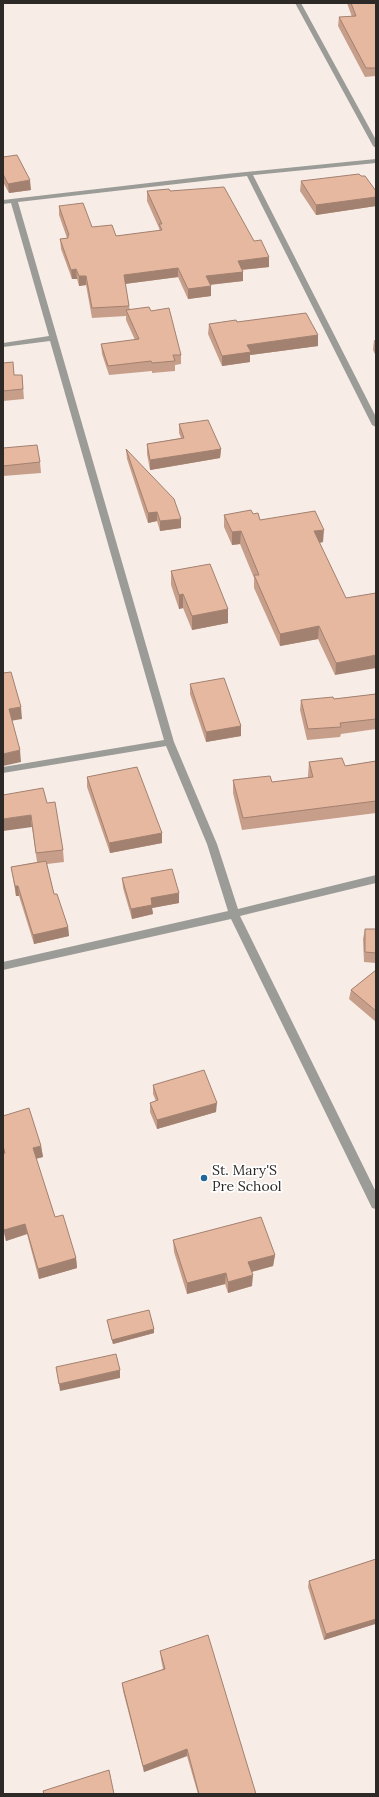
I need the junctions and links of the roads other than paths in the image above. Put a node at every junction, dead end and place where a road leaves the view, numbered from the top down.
1 (298, 3) edge
2 (376, 146) edge
3 (376, 161) edge
4 (249, 174) junction
5 (14, 201) junction
6 (3, 202) edge
7 (53, 338) junction
8 (3, 345) edge
9 (376, 426) edge
10 (169, 742) junction
11 (3, 770) edge
12 (376, 879) edge
13 (234, 914) junction
14 (3, 966) edge
15 (376, 1204) edge

1 - 2 street
3 - 4 street
4 - 5 street
4 - 9 street
5 - 6 street
5 - 7 street
7 - 8 street
7 - 10 street
10 - 11 street
10 - 13 street
12 - 13 street
13 - 14 street
13 - 15 street

